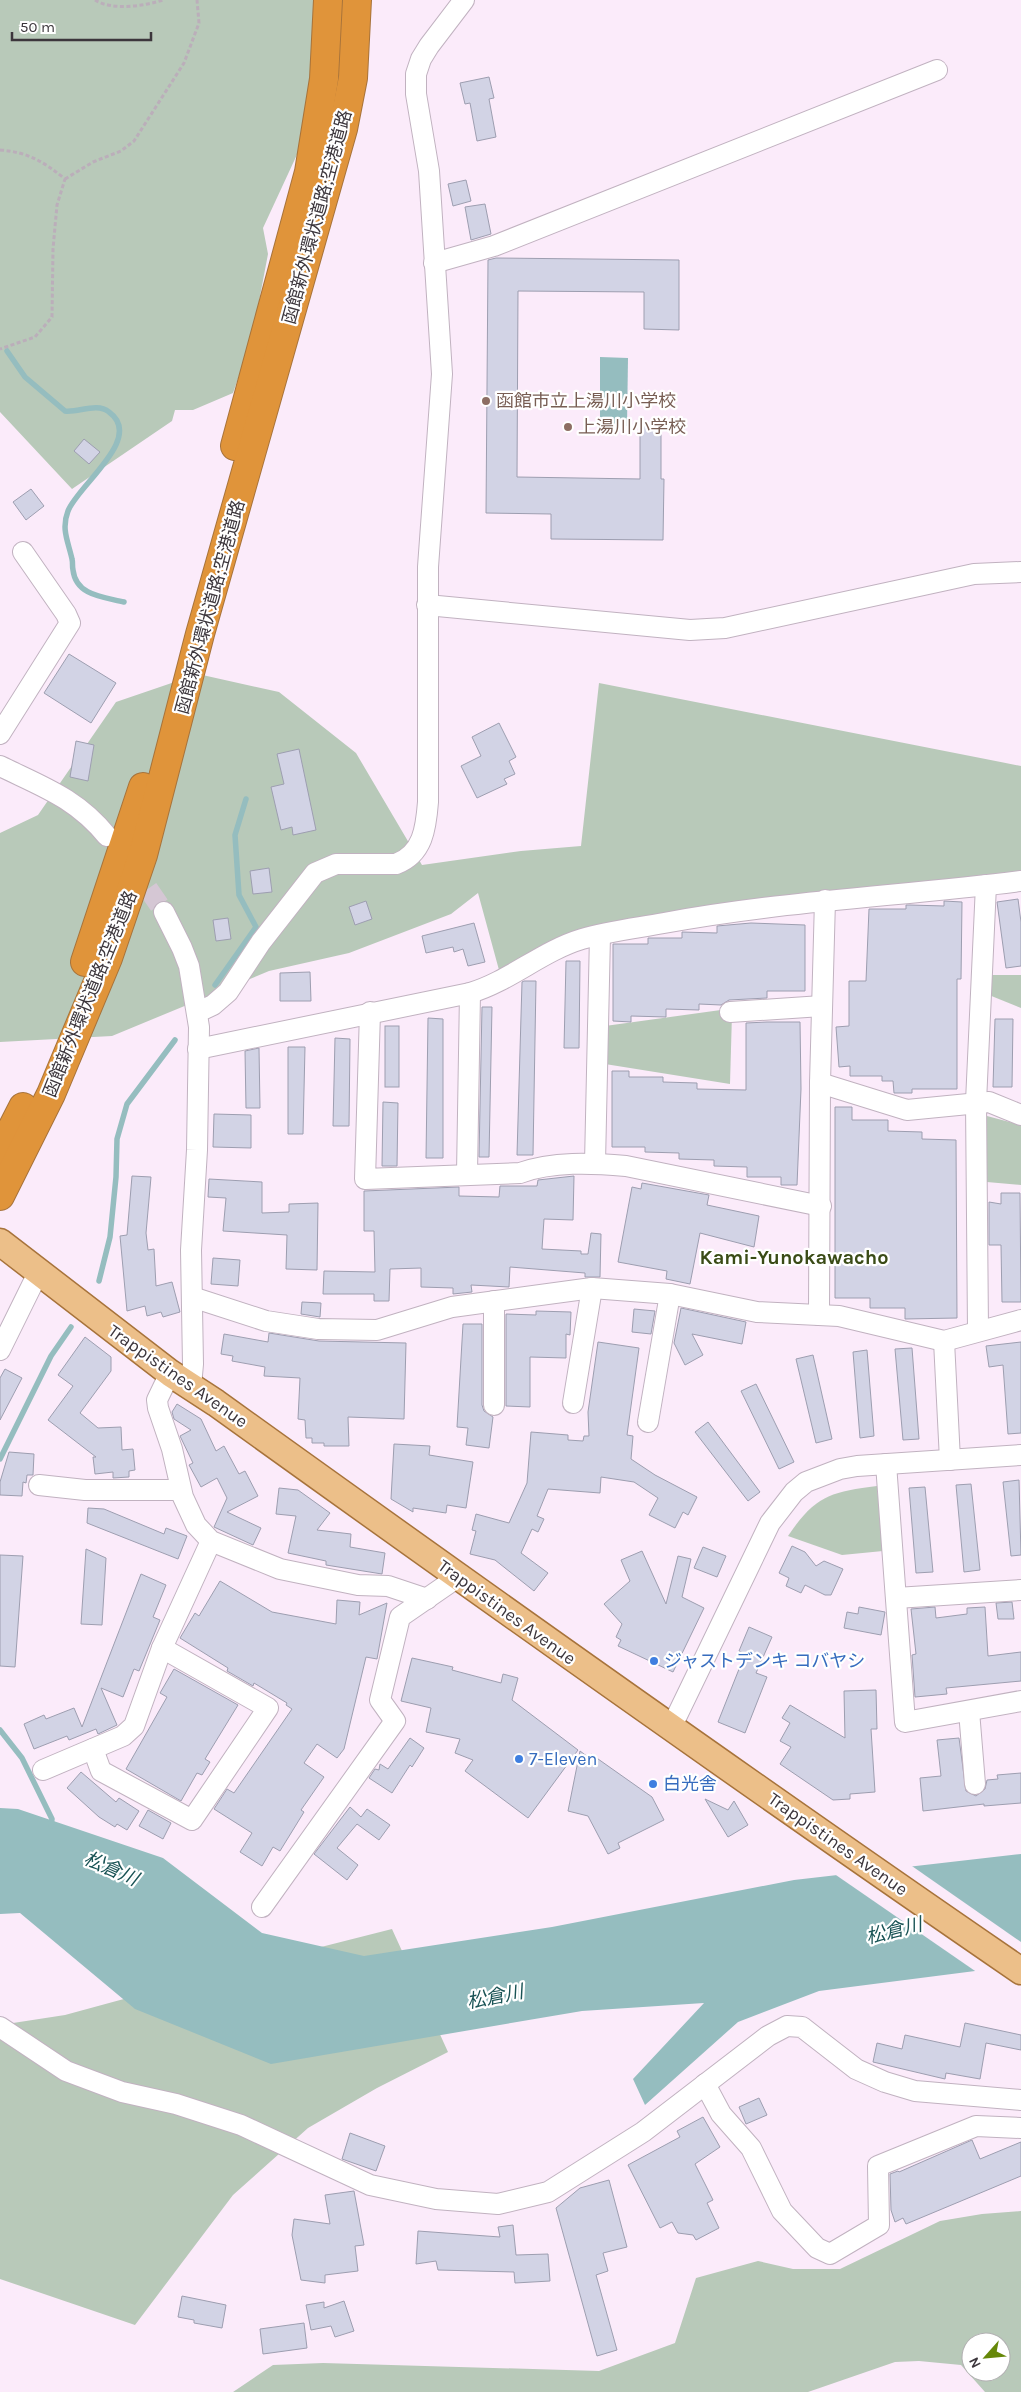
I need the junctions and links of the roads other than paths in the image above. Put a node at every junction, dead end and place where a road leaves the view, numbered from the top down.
1 (328, 0) edge
2 (357, 0) edge
3 (464, 0) edge
4 (937, 70) dead end
5 (434, 264) junction
6 (23, 552) dead end
7 (1021, 572) edge
8 (427, 605) junction
9 (0, 734) edge
10 (0, 766) edge
11 (108, 836) dead end
12 (1021, 881) edge
13 (986, 886) junction
14 (825, 900) junction
15 (164, 912) tunnel mouth
16 (600, 935) junction
17 (470, 993) junction
18 (822, 1006) junction
19 (198, 1012) junction
20 (370, 1012) junction
21 (730, 1012) dead end
22 (198, 1049) junction
23 (820, 1083) junction
24 (976, 1102) junction
25 (1021, 1114) edge
26 (0, 1152) edge
27 (595, 1163) junction
28 (467, 1174) junction
29 (0, 1196) edge
30 (820, 1206) junction
31 (0, 1242) edge
32 (39, 1272) junction
33 (592, 1288) junction
34 (670, 1294) junction
35 (192, 1297) junction
36 (494, 1301) junction
37 (820, 1315) junction
38 (1021, 1320) edge
39 (978, 1330) junction
40 (944, 1340) junction
41 (0, 1350) edge
42 (181, 1380) junction
43 (573, 1404) dead end
44 (494, 1405) dead end
45 (648, 1422) dead end
46 (1021, 1455) edge
47 (950, 1460) junction
48 (886, 1464) junction
49 (39, 1485) dead end
50 (181, 1490) junction
51 (211, 1541) junction
52 (458, 1577) junction
53 (1021, 1590) edge
54 (896, 1598) junction
55 (427, 1599) junction
56 (162, 1648) junction
57 (1021, 1701) edge
58 (968, 1710) junction
59 (671, 1728) junction
60 (92, 1749) junction
61 (43, 1770) dead end
62 (975, 1784) dead end
63 (262, 1907) dead end
64 (1021, 1971) edge
65 (0, 2027) edge
66 (705, 2084) junction
67 (1021, 2100) edge
68 (1021, 2128) edge

1 - 26 highway, 函館新外環状道路;空港道路
2 - 29 highway, 函館新外環状道路;空港道路
3 - 5 street
4 - 5 street
5 - 8 street
6 - 9 street
7 - 8 street
8 - 19 street
10 - 11 street
12 - 13 street
13 - 14 street
13 - 24 street
14 - 16 street
14 - 18 street
15 - 19 street
16 - 17 street
16 - 27 street
17 - 20 street
17 - 28 street
18 - 21 street
18 - 23 street
19 - 22 street
20 - 22 street
20 - 28 street
22 - 35 street
23 - 24 street
23 - 30 street
24 - 25 street
24 - 39 street
27 - 28 street
27 - 30 street
30 - 37 street
31 - 32 main road, Trappistines Avenue
32 - 41 street
32 - 42 main road, Trappistines Avenue
33 - 34 street
33 - 36 street
33 - 43 street
34 - 37 street
34 - 45 street
35 - 36 street
35 - 42 street
36 - 44 street
37 - 40 street
38 - 39 street
39 - 40 street
40 - 47 street
42 - 50 street
42 - 52 main road, Trappistines Avenue
46 - 47 street
47 - 48 street
48 - 54 street
48 - 59 street
49 - 50 street
50 - 51 street
51 - 55 street
51 - 56 street
52 - 55 street
52 - 59 main road, Trappistines Avenue
53 - 54 street
54 - 58 street
55 - 63 street
56 - 60 street
56 - 60 street
57 - 58 street
58 - 62 street
59 - 64 main road, Trappistines Avenue
60 - 61 street
65 - 66 street
66 - 67 street
66 - 68 street

